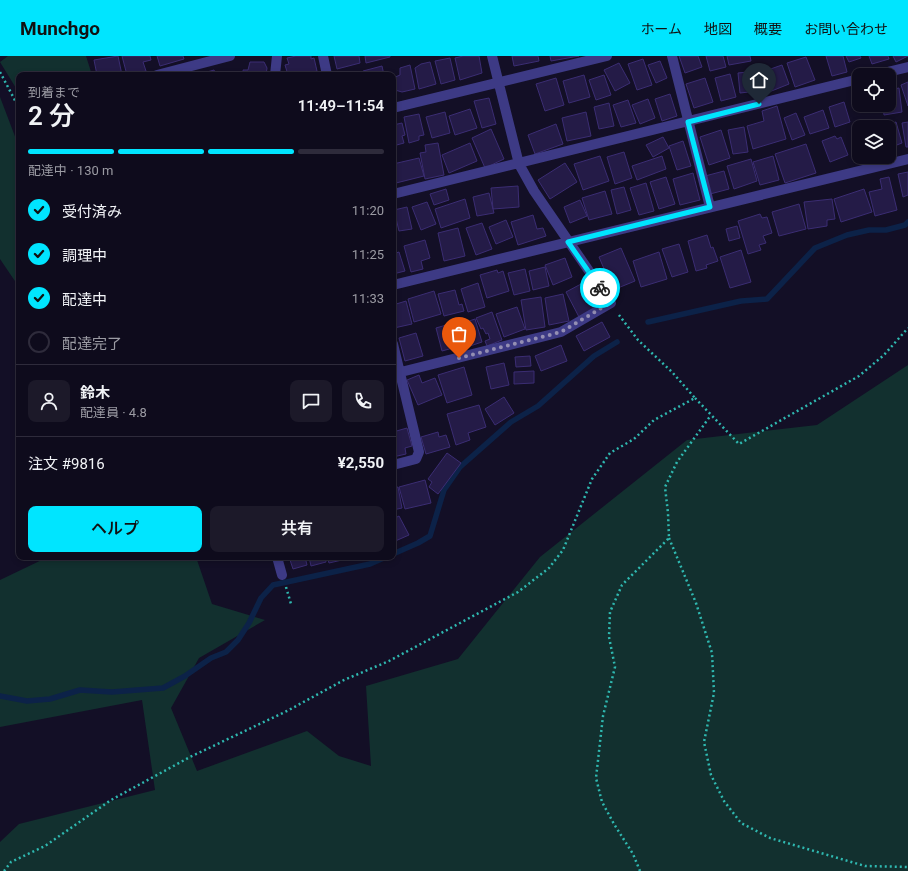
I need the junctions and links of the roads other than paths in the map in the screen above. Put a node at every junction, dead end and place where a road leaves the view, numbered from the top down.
1 (230, 56) edge
2 (277, 56) edge
3 (323, 56) edge
4 (492, 56) edge
5 (607, 56) edge
6 (672, 56) edge
7 (908, 67) edge
8 (896, 70) edge
9 (169, 72) edge
10 (275, 72) edge
11 (326, 72) edge
12 (852, 81) edge
13 (498, 82) junction
14 (396, 107) edge
15 (688, 122) junction
16 (908, 159) edge
17 (519, 164) junction
18 (396, 193) edge
19 (710, 207) junction
20 (568, 242) junction
21 (396, 284) edge
22 (397, 373) edge
23 (396, 464) edge
24 (279, 560) edge
25 (282, 575) dead end

1 - 9 street
2 - 10 street
3 - 11 street
4 - 13 street
5 - 13 street
6 - 15 street
7 - 8 street
12 - 15 street
13 - 14 street
13 - 17 street
15 - 17 street
15 - 19 street
16 - 19 street
17 - 18 street
17 - 20 street
19 - 20 street
20 - 21 street
20 - 22 street
22 - 23 street
24 - 25 street

